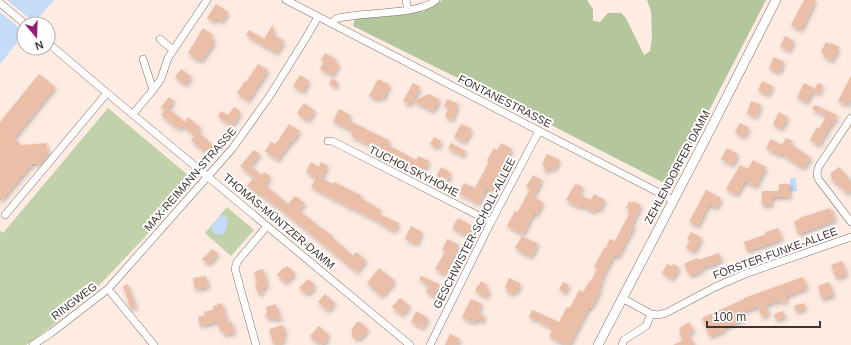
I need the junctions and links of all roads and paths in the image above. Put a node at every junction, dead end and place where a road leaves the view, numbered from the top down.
1 (207, 0) edge
2 (286, 0) edge
3 (406, 0) edge
4 (436, 0) edge
5 (776, 0) edge
6 (0, 3) edge
7 (408, 10) junction
8 (16, 16) edge
9 (318, 17) junction
10 (332, 24) junction
11 (160, 39) dead end
12 (56, 50) edge
13 (173, 50) junction
14 (143, 59) dead end
15 (153, 90) junction
16 (107, 93) junction
17 (133, 114) junction
18 (851, 118) edge
19 (539, 131) junction
20 (328, 140) dead end
21 (208, 176) junction
22 (670, 199) junction
23 (5, 215) dead end
24 (491, 222) junction
25 (851, 222) edge
26 (267, 226) junction
27 (851, 237) edge
28 (108, 289) junction
29 (622, 298) junction
30 (651, 314) junction
31 (33, 345) edge
32 (154, 345) edge
33 (256, 345) edge
34 (410, 345) edge
35 (430, 345) edge
36 (598, 345) edge
37 (622, 345) edge

1 - 13 street
2 - 9 street, FONTANESTRASSE
3 - 7 street
4 - 7 street
5 - 22 main road, ZEHLENDORFER DAMM
6 - 8 street
7 - 10 street
9 - 10 street, FONTANESTRASSE
9 - 21 street, MAX-REIMANN-STRASSE
10 - 19 street, FONTANESTRASSE
11 - 13 street
12 - 16 street, THOMAS-MÜNTZER-DAMM
13 - 15 street
14 - 15 street
15 - 17 street
16 - 17 street, THOMAS-MÜNTZER-DAMM
16 - 23 street
17 - 21 street, THOMAS-MÜNTZER-DAMM
18 - 25 street
19 - 22 street, FONTANESTRASSE
19 - 24 street, GESCHWISTER-SCHOLL-ALLEE
20 - 24 street, TUCHOLSKYHÖHE
21 - 26 street, THOMAS-MÜNTZER-DAMM
21 - 28 street, MAX-REIMANN-STRASSE
22 - 29 main road, ZEHLENDORFER DAMM
24 - 35 street, GESCHWISTER-SCHOLL-ALLEE
26 - 33 street
26 - 34 street, THOMAS-MÜNTZER-DAMM
27 - 30 street, FÖRSTER-FUNKE-ALLEE
28 - 31 street, RINGWEG
28 - 32 street, RINGWEG
29 - 30 street
29 - 36 main road, ZEHLENDORFER DAMM
30 - 37 street

